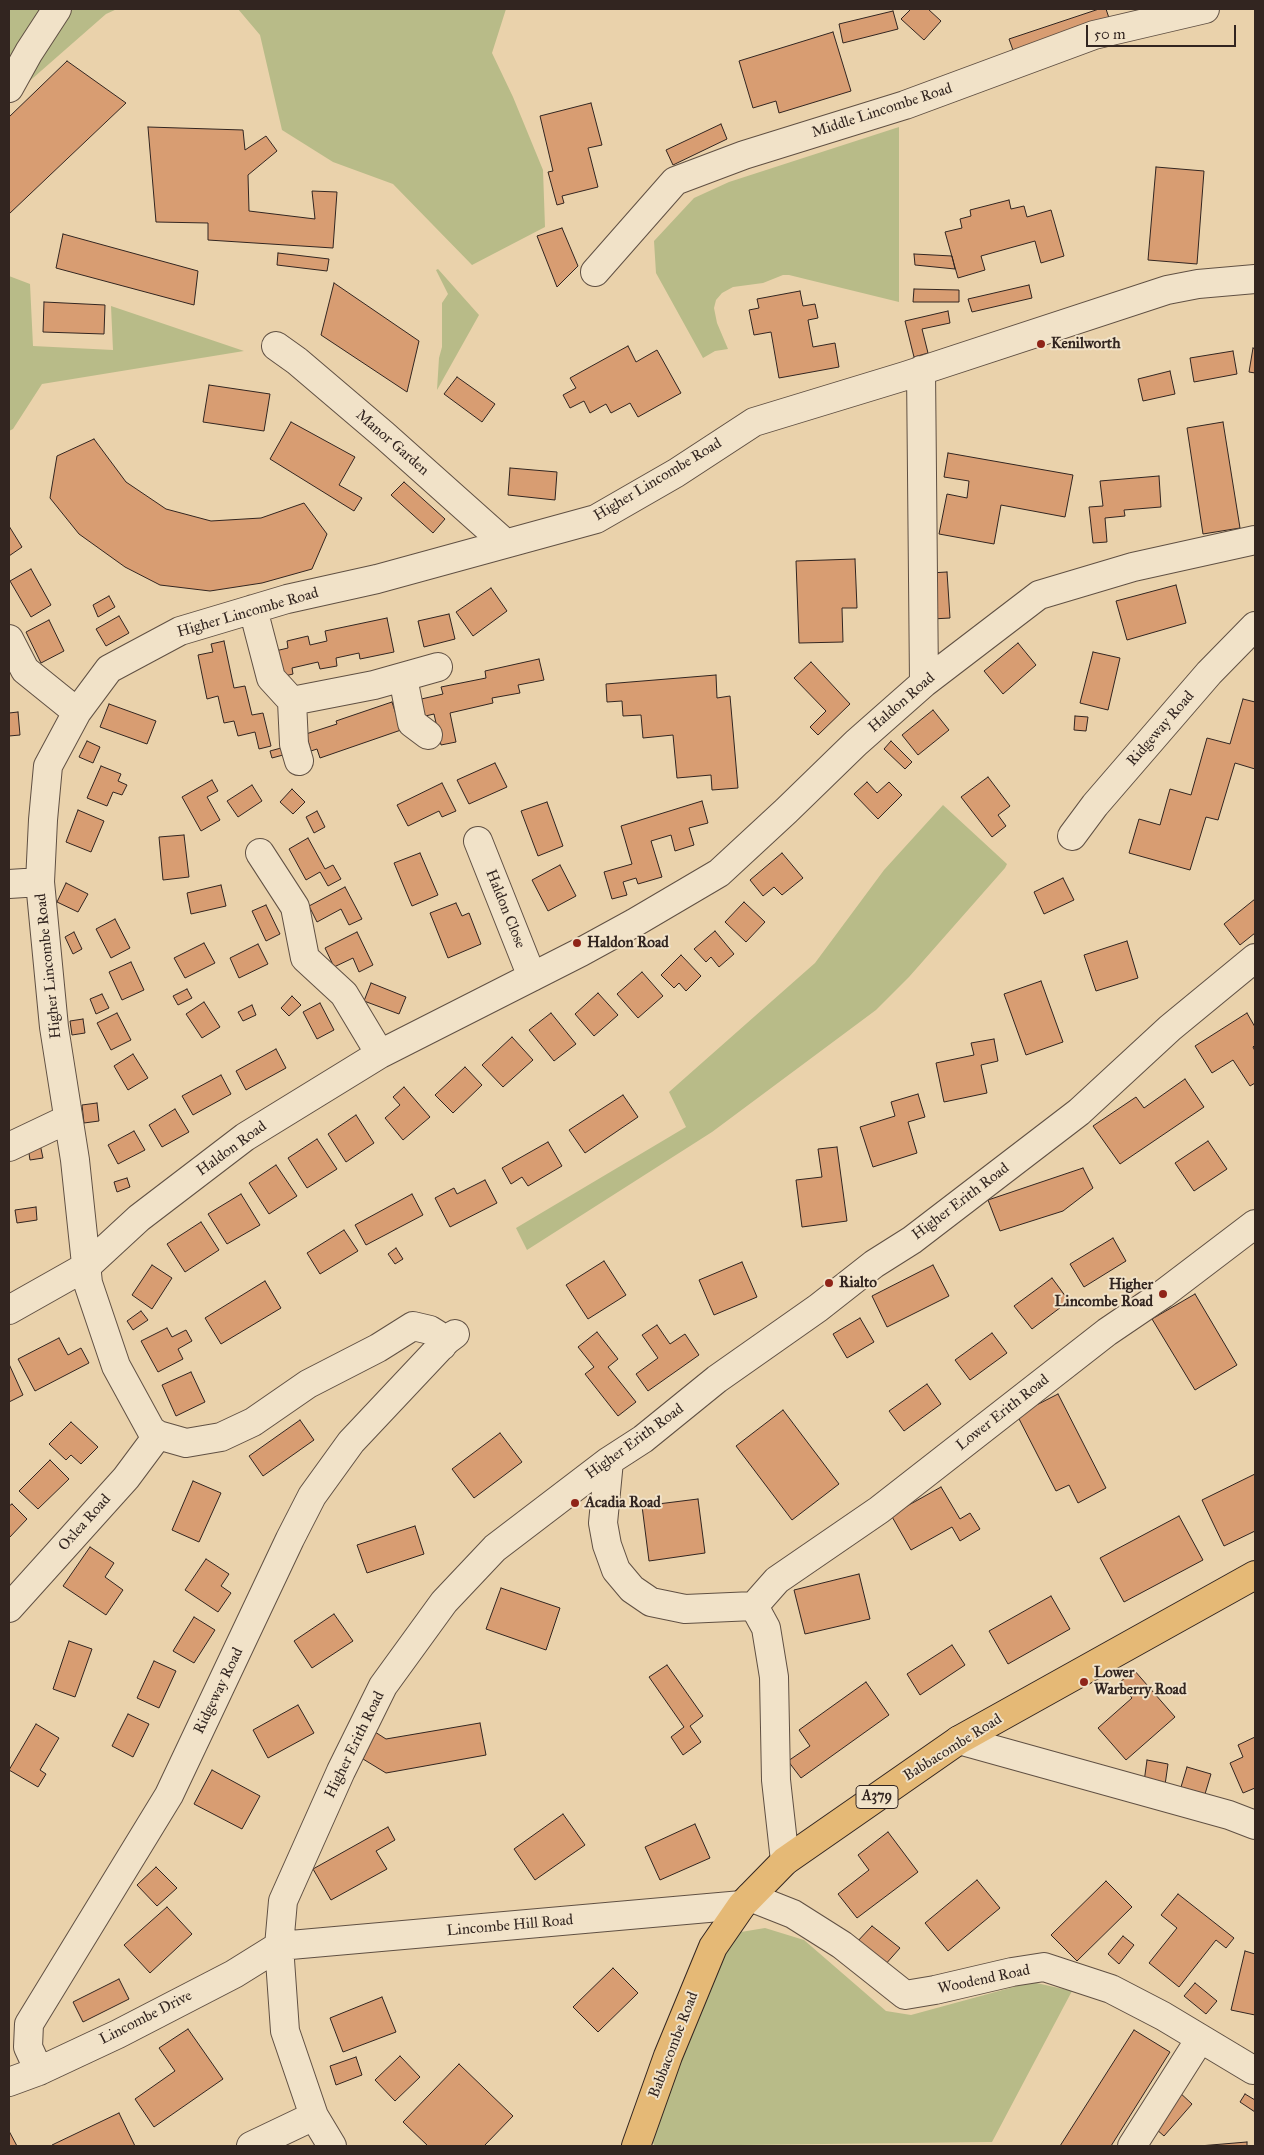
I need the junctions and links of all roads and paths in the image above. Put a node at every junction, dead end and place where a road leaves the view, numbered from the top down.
1 (57, 9) edge
2 (1205, 9) edge
3 (9, 88) edge
4 (595, 272) dead end
5 (1255, 279) edge
6 (276, 346) dead end
7 (921, 370) junction
8 (1255, 540) edge
9 (505, 543) junction
10 (253, 609) junction
11 (1255, 626) edge
12 (9, 639) edge
13 (438, 667) dead end
14 (17, 674) edge
15 (403, 678) junction
16 (924, 683) junction
17 (292, 701) junction
18 (77, 712) junction
19 (428, 735) dead end
20 (299, 762) dead end
21 (1072, 836) dead end
22 (478, 841) dead end
23 (260, 853) dead end
24 (40, 882) junction
25 (9, 884) edge
26 (1255, 958) edge
27 (532, 976) junction
28 (380, 1054) junction
29 (68, 1120) junction
30 (9, 1147) edge
31 (1255, 1224) edge
32 (87, 1266) junction
33 (9, 1310) edge
34 (158, 1435) junction
35 (608, 1461) junction
36 (1255, 1575) edge
37 (754, 1606) junction
38 (9, 1608) edge
39 (959, 1740) junction
40 (1255, 1825) edge
41 (785, 1861) junction
42 (746, 1901) junction
43 (279, 1946) junction
44 (1200, 2039) junction
45 (1253, 2070) dead end
46 (39, 2071) junction
47 (9, 2082) edge
48 (314, 2116) junction
49 (251, 2146) edge
50 (332, 2146) edge
51 (636, 2146) edge
52 (1132, 2146) edge

1 - 3 street
2 - 4 street, Middle Lincombe Road
5 - 7 street, Higher Lincombe Road
6 - 9 street, Manor Garden
7 - 9 street, Higher Lincombe Road
7 - 16 street
8 - 16 street, Haldon Road
9 - 10 street, Higher Lincombe Road
10 - 17 street
10 - 18 street, Higher Lincombe Road
11 - 21 street, Ridgeway Road
12 - 14 street
13 - 15 street
14 - 18 street
15 - 17 street
15 - 19 street
16 - 27 street, Haldon Road
17 - 20 street
18 - 24 street, Higher Lincombe Road
22 - 27 street, Haldon Close
23 - 28 street
24 - 25 street
24 - 29 street, Higher Lincombe Road
26 - 35 street, Higher Erith Road
27 - 28 street, Haldon Road
28 - 32 street, Haldon Road
29 - 30 street
29 - 32 street, Higher Lincombe Road
31 - 37 street, Lower Erith Road
32 - 33 street
32 - 34 street, Higher Lincombe Road
34 - 38 street, Oxlea Road
34 - 46 street, Ridgeway Road
35 - 37 street
35 - 43 street, Higher Erith Road
36 - 39 main road, Babbacombe Road / A379
37 - 41 street
39 - 40 street
39 - 41 main road, Babbacombe Road / A379
41 - 42 main road, Babbacombe Road / A379
42 - 43 street, Lincombe Hill Road
42 - 44 street, Woodend Road
42 - 51 main road, Babbacombe Road / A379
43 - 46 street, Lincombe Drive
43 - 48 street, Higher Erith Road
44 - 45 street, Woodend Road
44 - 52 street
46 - 47 street, Lincombe Drive
48 - 49 street
48 - 50 street, Higher Erith Road

